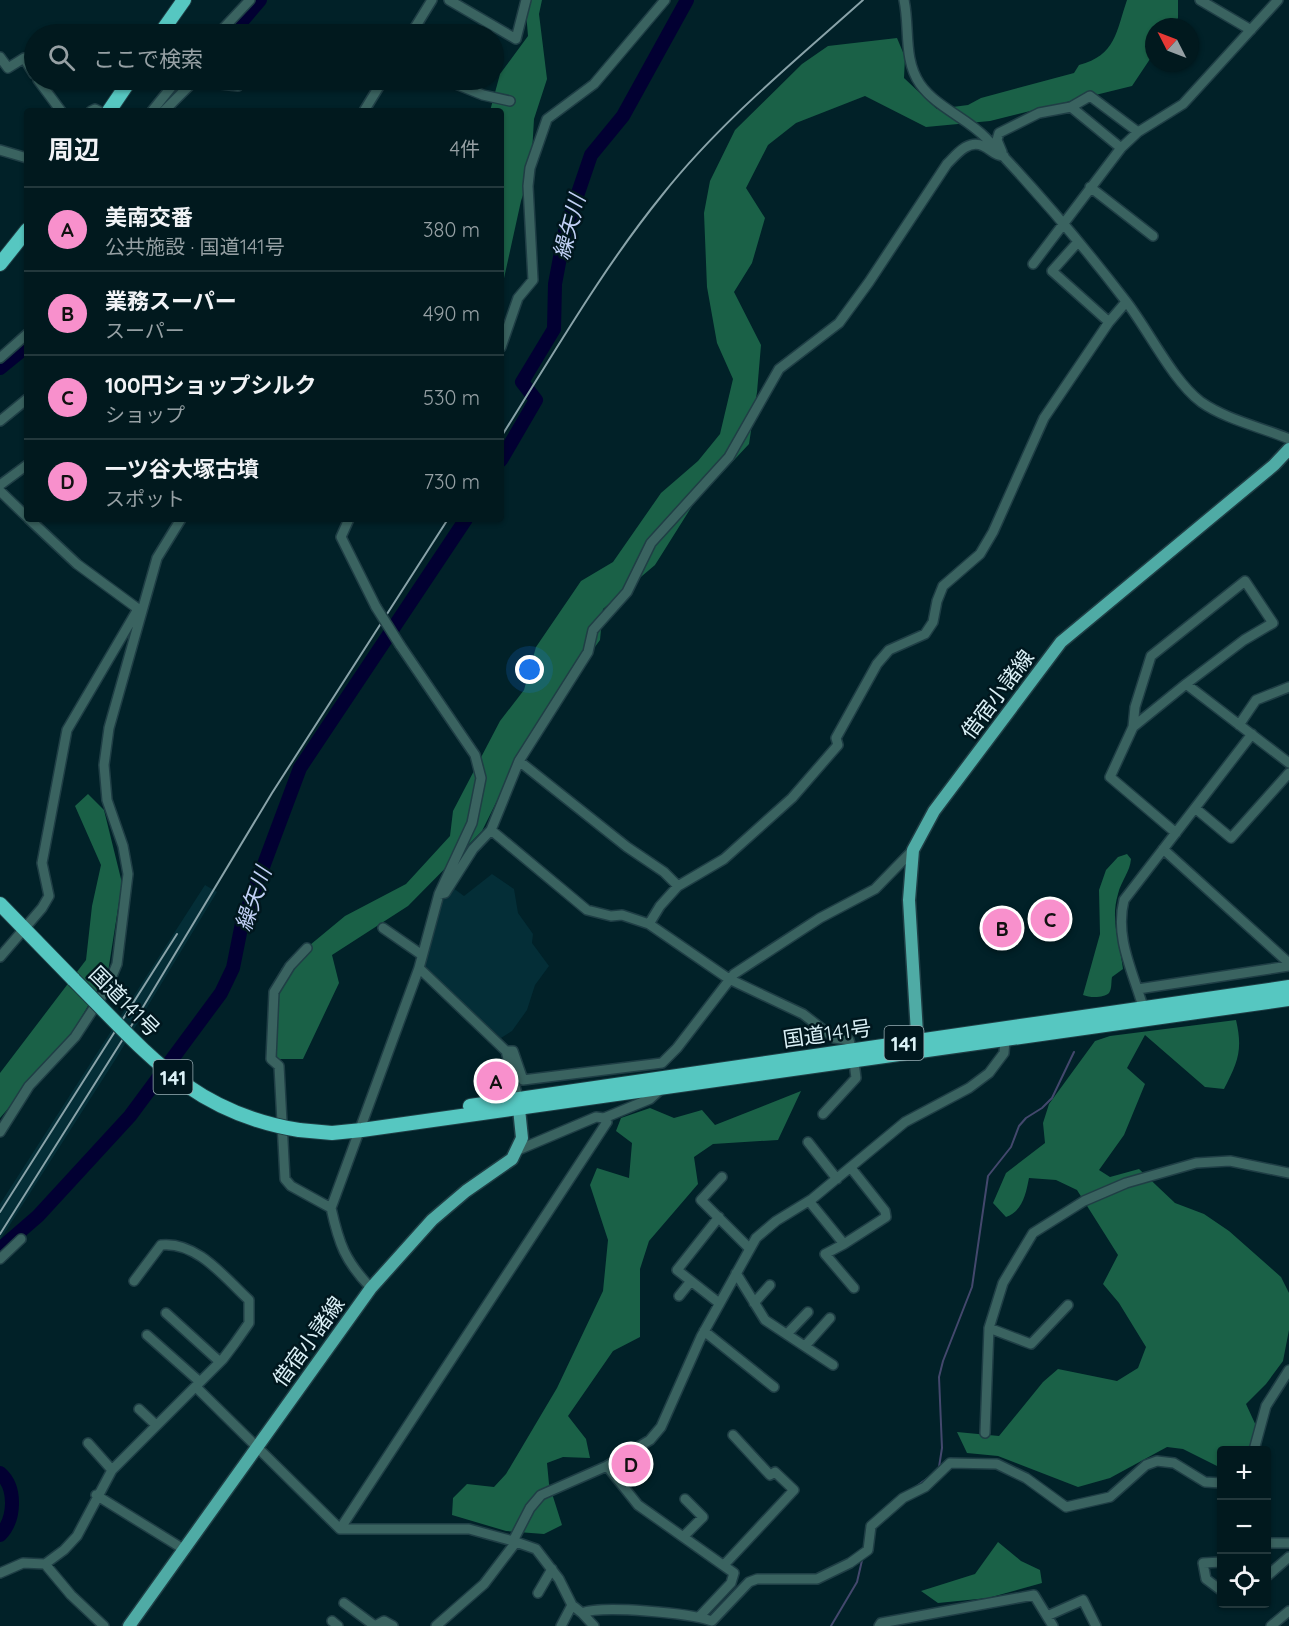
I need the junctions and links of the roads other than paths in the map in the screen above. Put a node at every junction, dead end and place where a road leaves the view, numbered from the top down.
1 (184, 0) edge
2 (250, 0) edge
3 (432, 0) edge
4 (449, 0) edge
5 (526, 0) edge
6 (665, 0) edge
7 (904, 0) edge
8 (1200, 0) edge
9 (1278, 0) edge
10 (167, 24) edge
11 (227, 24) edge
12 (417, 24) edge
13 (490, 24) edge
14 (1251, 30) junction
15 (504, 32) edge
16 (0, 57) edge
17 (24, 58) edge
18 (45, 90) edge
19 (123, 90) edge
20 (169, 90) edge
21 (185, 90) edge
22 (377, 90) edge
23 (471, 90) edge
24 (510, 101) dead end
25 (59, 108) edge
26 (111, 108) edge
27 (154, 108) edge
28 (167, 108) edge
29 (366, 108) edge
30 (1071, 108) junction
31 (1138, 132) junction
32 (1121, 148) junction
33 (0, 150) edge
34 (1004, 156) junction
35 (24, 157) edge
36 (1090, 187) junction
37 (1064, 226) junction
38 (24, 234) edge
39 (1153, 236) dead end
40 (1077, 243) junction
41 (0, 264) edge
42 (1033, 264) dead end
43 (1126, 302) junction
44 (1109, 322) junction
45 (24, 337) edge
46 (504, 338) edge
47 (0, 358) edge
48 (24, 401) edge
49 (0, 420) edge
50 (1289, 439) edge
51 (1289, 449) edge
52 (24, 467) edge
53 (0, 485) edge
54 (0, 491) edge
55 (24, 514) edge
56 (32, 522) edge
57 (179, 522) edge
58 (348, 522) edge
59 (140, 610) junction
60 (1185, 684) junction
61 (1289, 687) edge
62 (1239, 725) junction
63 (1132, 728) junction
64 (1252, 734) junction
65 (519, 761) junction
66 (1289, 763) edge
67 (1289, 773) edge
68 (1196, 808) junction
69 (491, 830) junction
70 (1176, 832) junction
71 (1163, 849) junction
72 (913, 850) junction
73 (678, 886) junction
74 (439, 894) junction
75 (0, 904) edge
76 (649, 924) junction
77 (383, 928) dead end
78 (23, 929) junction
79 (307, 948) dead end
80 (422, 955) junction
81 (0, 957) edge
82 (1289, 964) edge
83 (419, 968) junction
84 (729, 979) junction
85 (1289, 987) edge
86 (1138, 989) junction
87 (1289, 999) edge
88 (1145, 1013) junction
89 (1005, 1040) junction
90 (918, 1047) junction
91 (506, 1051) junction
92 (853, 1056) junction
93 (661, 1089) junction
94 (518, 1103) junction
95 (822, 1114) dead end
96 (604, 1118) junction
97 (367, 1129) junction
98 (0, 1132) edge
99 (808, 1142) dead end
100 (518, 1150) junction
101 (851, 1168) junction
102 (1289, 1173) edge
103 (722, 1177) dead end
104 (837, 1179) junction
105 (808, 1201) junction
106 (331, 1208) junction
107 (719, 1217) junction
108 (21, 1239) dead end
109 (844, 1244) junction
110 (749, 1248) junction
111 (0, 1259) edge
112 (736, 1273) junction
113 (134, 1281) dead end
114 (691, 1281) junction
115 (770, 1285) dead end
116 (371, 1288) junction
117 (854, 1288) dead end
118 (679, 1296) dead end
119 (719, 1303) junction
120 (754, 1303) junction
121 (1068, 1305) dead end
122 (808, 1312) dead end
123 (166, 1313) dead end
124 (830, 1318) dead end
125 (989, 1328) junction
126 (704, 1331) junction
127 (787, 1334) junction
128 (147, 1335) dead end
129 (805, 1347) junction
130 (220, 1362) junction
131 (832, 1365) dead end
132 (1289, 1370) edge
133 (198, 1384) junction
134 (774, 1387) dead end
135 (139, 1409) dead end
136 (156, 1425) junction
137 (985, 1433) dead end
138 (732, 1435) dead end
139 (88, 1443) dead end
140 (1255, 1446) edge
141 (259, 1448) junction
142 (607, 1466) junction
143 (112, 1470) junction
144 (1217, 1483) edge
145 (96, 1495) junction
146 (685, 1499) dead end
147 (340, 1529) junction
148 (684, 1536) junction
149 (514, 1542) junction
150 (1271, 1543) edge
151 (1289, 1544) edge
152 (185, 1550) junction
153 (1289, 1557) edge
154 (1217, 1562) edge
155 (45, 1564) junction
156 (724, 1565) junction
157 (552, 1569) junction
158 (1271, 1572) edge
159 (0, 1573) edge
160 (1217, 1588) edge
161 (538, 1593) dead end
162 (344, 1603) dead end
163 (572, 1605) junction
164 (1289, 1611) edge
165 (582, 1613) junction
166 (1047, 1616) junction
167 (699, 1617) junction
168 (104, 1626) edge
169 (129, 1626) edge
170 (393, 1626) edge
171 (436, 1626) edge
172 (561, 1626) edge
173 (594, 1626) edge
174 (879, 1626) edge
175 (1053, 1626) edge
176 (1096, 1626) edge
177 (1271, 1626) edge

1 - 10 highway
2 - 11 street
3 - 12 street
4 - 13 street
5 - 15 street
6 - 46 street
7 - 34 street
8 - 14 street
9 - 14 street
14 - 31 street
16 - 17 street
18 - 25 street
19 - 26 highway
20 - 27 street
21 - 28 street
22 - 29 street
23 - 24 street
30 - 31 street
30 - 32 street
30 - 34 street
31 - 32 street
32 - 36 street
33 - 35 street
34 - 37 street
34 - 65 street
36 - 37 street
36 - 39 street
37 - 40 street
37 - 42 street
38 - 41 highway
40 - 43 street
40 - 44 street
43 - 44 street
43 - 50 street
44 - 73 street
45 - 47 street
48 - 49 street
51 - 72 main road, 借宿小諸線
52 - 53 street
54 - 55 street
56 - 59 street
57 - 59 street
58 - 74 street, bridge
59 - 78 street
59 - 98 street
60 - 62 street
60 - 63 street
60 - 63 street
61 - 62 street
62 - 64 street
63 - 70 street
64 - 66 street
64 - 68 street
65 - 69 street
65 - 73 street
67 - 68 street
68 - 70 street
69 - 74 street
69 - 76 street
70 - 71 street
71 - 82 street
71 - 86 street
72 - 84 street
72 - 90 main road, 借宿小諸線
73 - 76 street
74 - 80 street
75 - 78 highway, 国道141号 / 141
76 - 84 street
77 - 80 street
78 - 81 street
78 - 97 highway, 国道141号 / 141, bridge
79 - 106 street
80 - 83 street
82 - 86 street
83 - 91 street
83 - 97 street
84 - 91 street
84 - 92 street
85 - 88 highway, 国道141号 / 141
86 - 88 street
87 - 88 highway, 国道141号 / 141
88 - 89 highway, 国道141号 / 141
88 - 90 highway, 国道141号 / 141
89 - 90 highway, 国道141号 / 141
89 - 101 street
90 - 92 highway, 国道141号 / 141
91 - 94 street
92 - 93 highway, 国道141号 / 141
92 - 94 highway, 国道141号 / 141
92 - 95 street
93 - 94 highway, 国道141号 / 141
93 - 96 street
94 - 97 highway, 国道141号 / 141
94 - 100 main road
96 - 100 street
96 - 147 street
97 - 106 street
99 - 104 street
100 - 116 main road, 借宿小諸線
101 - 104 street
101 - 109 street
102 - 125 street
103 - 107 street
104 - 105 street
105 - 109 street
105 - 110 street
106 - 116 street
107 - 110 street
107 - 114 street
108 - 111 street
109 - 117 street
110 - 112 street
112 - 119 street
112 - 120 street
113 - 130 street
114 - 118 street
114 - 119 street
115 - 120 street
116 - 141 main road, 借宿小諸線
119 - 126 street
120 - 127 street
121 - 125 street
122 - 127 street
123 - 130 street
124 - 129 street
125 - 137 street
126 - 134 street
126 - 142 street
127 - 129 street
128 - 133 street
129 - 131 street
130 - 133 street
132 - 140 street
133 - 136 street
133 - 141 street
135 - 136 street
136 - 143 street
138 - 156 street
139 - 143 street
141 - 147 street
141 - 152 main road, 借宿小諸線
142 - 148 street
142 - 149 street
143 - 145 street
144 - 167 street
145 - 152 street
145 - 155 street
146 - 148 street
147 - 149 street
148 - 156 street
149 - 157 street
149 - 171 street
150 - 151 street
152 - 169 main road, 借宿小諸線
153 - 158 street
154 - 160 street
155 - 159 street
155 - 168 street
156 - 167 street
157 - 161 street
157 - 163 street
162 - 170 street
163 - 165 street
163 - 172 street
164 - 177 street
165 - 167 street
165 - 173 street
166 - 174 street
166 - 175 street
166 - 176 street

